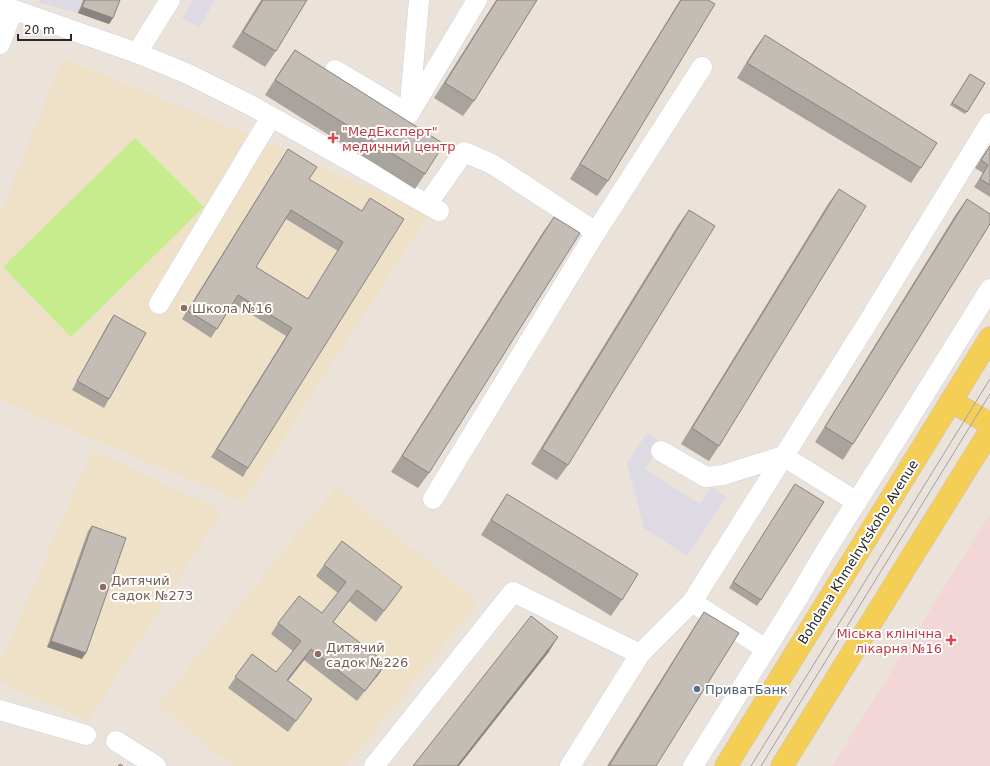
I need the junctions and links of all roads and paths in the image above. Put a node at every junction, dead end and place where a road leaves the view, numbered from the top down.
1 (170, 0) edge
2 (419, 0) edge
3 (478, 0) edge
4 (6, 7) edge
5 (0, 44) edge
6 (137, 52) junction
7 (702, 67) dead end
8 (335, 70) dead end
9 (409, 114) junction
10 (270, 117) junction
11 (990, 123) edge
12 (596, 232) junction
13 (990, 288) edge
14 (159, 304) dead end
15 (990, 338) edge
16 (951, 401) junction
17 (990, 424) edge
18 (990, 431) edge
19 (661, 451) dead end
20 (783, 456) junction
21 (433, 499) dead end
22 (857, 502) junction
23 (692, 602) junction
24 (766, 649) junction
25 (640, 654) junction
26 (0, 710) edge
27 (86, 735) dead end
28 (116, 741) dead end
29 (156, 766) edge
30 (374, 766) edge
31 (570, 766) edge
32 (693, 766) edge
33 (726, 766) edge
34 (782, 766) edge

1 - 6 street
2 - 9 street
3 - 9 street
4 - 5 street
4 - 6 street
6 - 10 street
7 - 12 street
8 - 9 street
10 - 12 street
10 - 14 street
11 - 20 street
12 - 21 street
13 - 22 street
15 - 16 main road, Bohdana Khmelnytskoho Avenue
16 - 17 main road
16 - 33 main road, Bohdana Khmelnytskoho Avenue
18 - 34 main road
19 - 20 street
20 - 22 street
20 - 23 street
22 - 24 street
23 - 24 street
23 - 25 street
24 - 32 street
25 - 30 street
25 - 31 street
26 - 27 street
28 - 29 street

